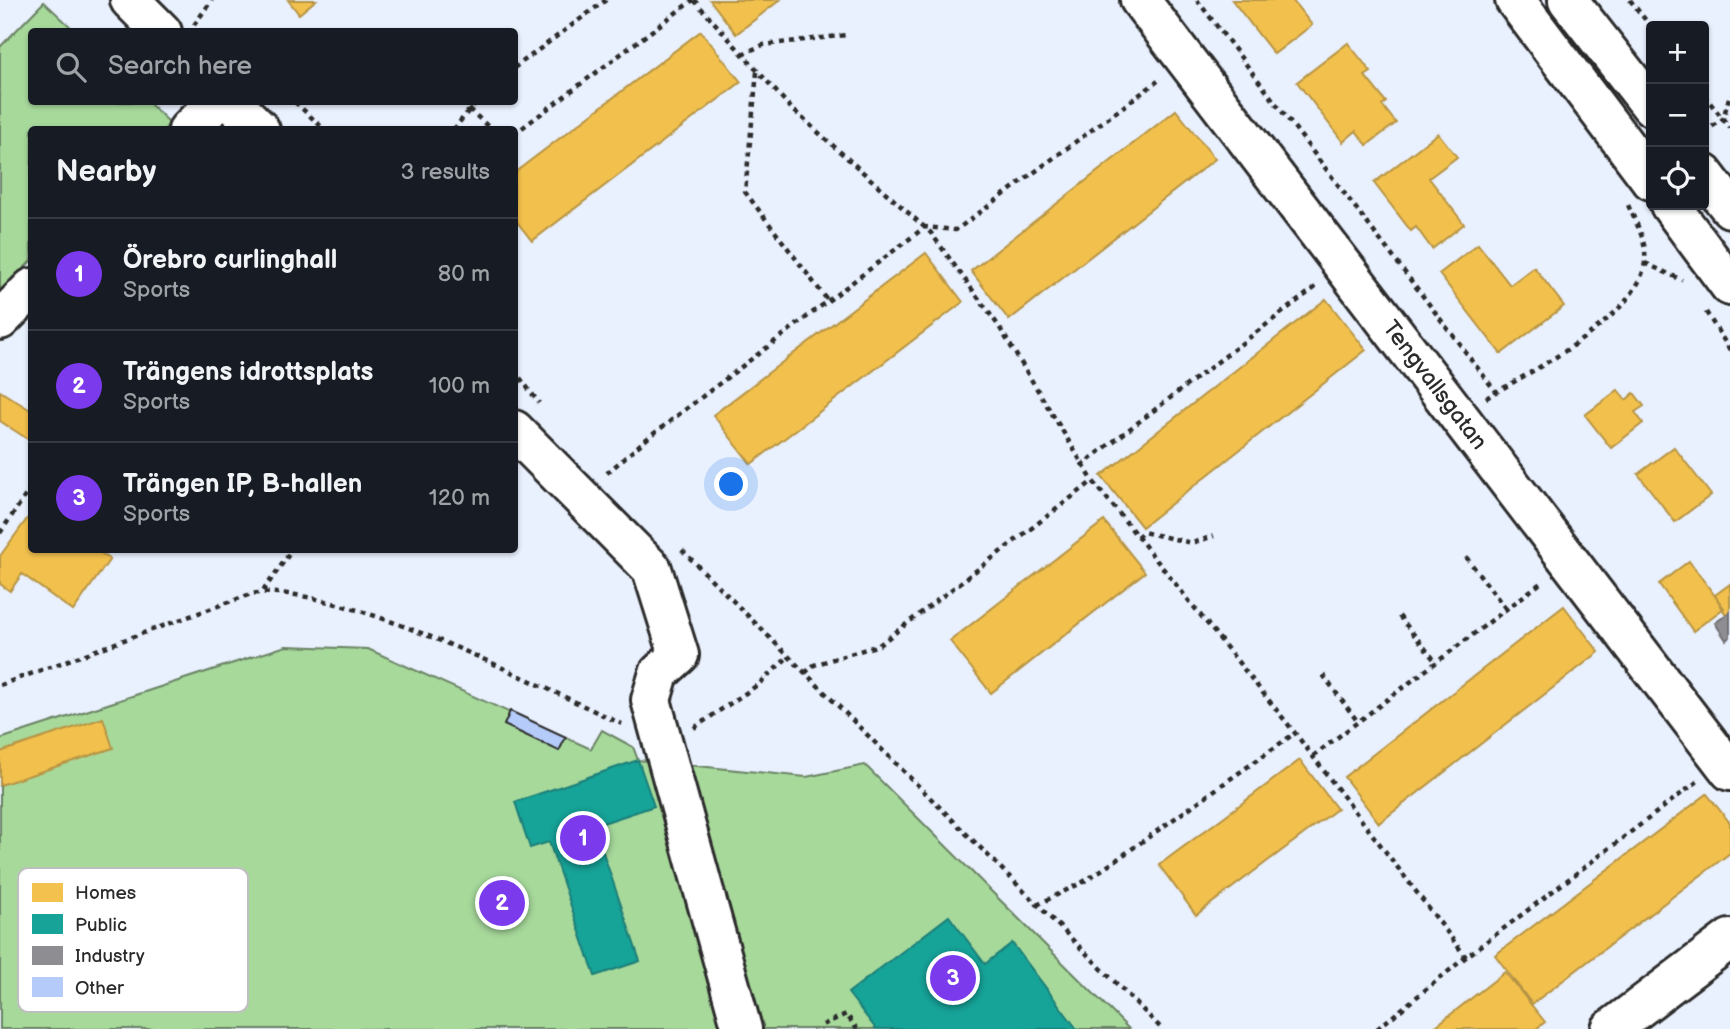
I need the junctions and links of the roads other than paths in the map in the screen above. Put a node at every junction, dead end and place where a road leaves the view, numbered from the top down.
1 (130, 0) edge
2 (1140, 0) edge
3 (1515, 0) edge
4 (1568, 0) edge
5 (175, 28) edge
6 (1646, 100) edge
7 (213, 105) edge
8 (235, 105) edge
9 (192, 126) edge
10 (256, 126) edge
11 (1709, 181) edge
12 (1638, 189) edge
13 (1730, 208) edge
14 (1673, 210) edge
15 (28, 292) edge
16 (1716, 295) edge
17 (0, 320) edge
18 (531, 421) edge
19 (1727, 766) edge
20 (1730, 939) edge
21 (742, 1029) edge
22 (1611, 1029) edge

1 - 5 street
2 - 19 street, Tengvallsgatan
3 - 12 street
4 - 6 street
7 - 9 street
8 - 10 street
11 - 13 street
14 - 16 street
15 - 17 street
18 - 21 street
20 - 22 street

